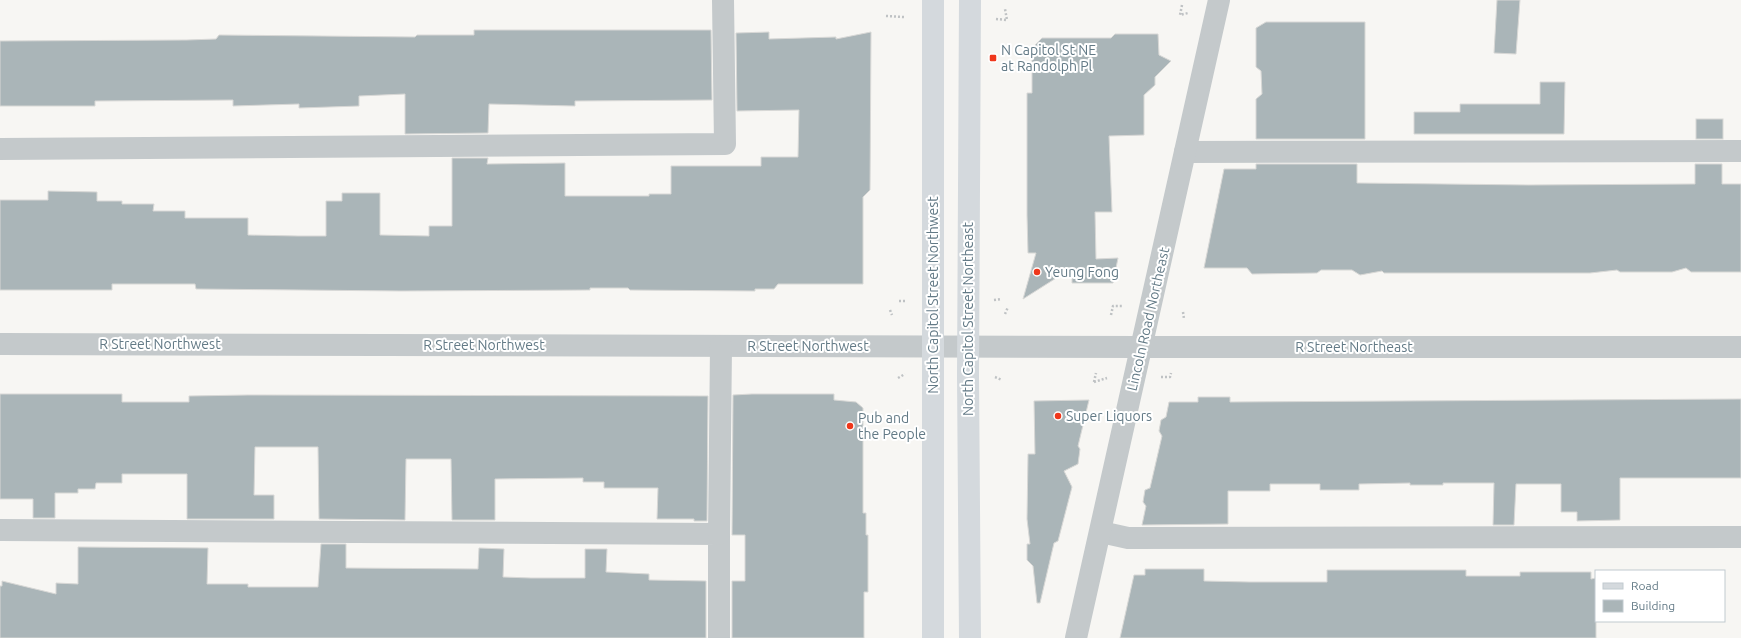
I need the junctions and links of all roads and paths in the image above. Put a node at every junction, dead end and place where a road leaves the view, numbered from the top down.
1 (723, 0) edge
2 (933, 0) edge
3 (970, 0) edge
4 (1220, 0) edge
5 (1182, 5) dead end
6 (1005, 9) dead end
7 (1188, 13) dead end
8 (886, 16) dead end
9 (904, 17) dead end
10 (994, 19) dead end
11 (0, 149) edge
12 (1741, 151) edge
13 (1185, 152) junction
14 (899, 301) dead end
15 (905, 301) dead end
16 (1008, 306) dead end
17 (1124, 306) dead end
18 (890, 310) dead end
19 (1184, 312) dead end
20 (1005, 314) dead end
21 (892, 315) dead end
22 (1111, 315) dead end
23 (1184, 319) dead end
24 (0, 344) edge
25 (721, 346) junction
26 (933, 346) junction
27 (968, 346) junction
28 (1142, 347) junction
29 (1741, 347) edge
30 (905, 374) dead end
31 (995, 377) dead end
32 (898, 378) dead end
33 (1107, 378) dead end
34 (1002, 380) dead end
35 (1094, 382) dead end
36 (0, 530) edge
37 (1101, 532) junction
38 (719, 534) junction
39 (1741, 537) edge
40 (719, 638) edge
41 (934, 638) edge
42 (970, 638) edge
43 (1076, 638) edge

1 - 11 street
2 - 26 main road, North Capitol Street Northwest
3 - 27 main road, North Capitol Street Northeast
4 - 13 street, Lincoln Road Northeast
5 - 7 path
6 - 10 path
8 - 9 path
12 - 13 street
13 - 28 street, Lincoln Road Northeast
14 - 15 path
16 - 20 path
17 - 22 path
18 - 21 path
19 - 23 path
24 - 25 street, R Street Northwest
25 - 26 street, R Street Northwest
25 - 38 street
26 - 27 street, R Street Northwest
26 - 41 main road, North Capitol Street Northwest
27 - 28 street, R Street Northeast
27 - 42 main road, North Capitol Street Northeast
28 - 29 street, R Street Northeast
28 - 37 street, Lincoln Road Northeast
30 - 32 path
31 - 34 path
33 - 35 path
36 - 38 street
37 - 39 street
37 - 43 street, Lincoln Road Northeast
38 - 40 street

